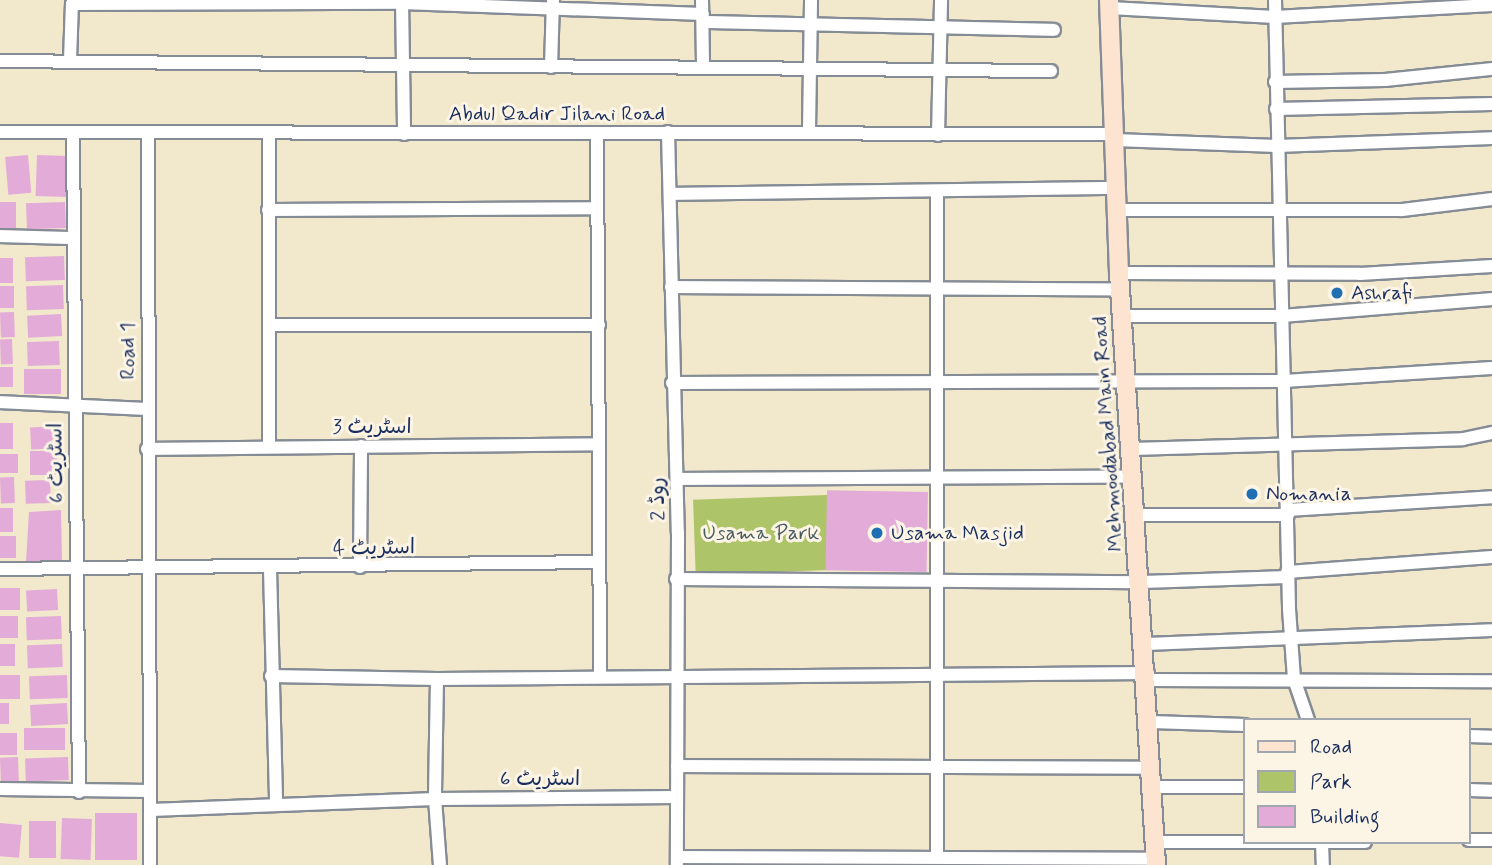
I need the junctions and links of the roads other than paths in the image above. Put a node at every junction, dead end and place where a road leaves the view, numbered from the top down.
1 (702, 0) edge
2 (811, 0) edge
3 (941, 0) edge
4 (1275, 0) edge
5 (402, 1) edge
6 (1110, 4) edge
7 (1492, 5) edge
8 (553, 6) edge
9 (1275, 17) junction
10 (703, 18) junction
11 (810, 27) junction
12 (941, 28) junction
13 (1054, 30) dead end
14 (0, 61) edge
15 (70, 61) junction
16 (404, 63) junction
17 (551, 67) junction
18 (703, 67) junction
19 (940, 67) junction
20 (809, 69) junction
21 (1492, 69) edge
22 (1051, 71) dead end
23 (1275, 82) junction
24 (1492, 104) edge
25 (1276, 109) junction
26 (809, 130) junction
27 (0, 132) edge
28 (269, 132) junction
29 (668, 132) junction
30 (148, 133) junction
31 (597, 133) junction
32 (73, 134) junction
33 (404, 134) junction
34 (938, 135) junction
35 (1115, 137) junction
36 (1492, 138) edge
37 (1277, 146) junction
38 (1116, 188) junction
39 (937, 191) junction
40 (671, 194) junction
41 (1492, 199) edge
42 (597, 208) junction
43 (1279, 209) junction
44 (268, 210) junction
45 (1117, 210) junction
46 (0, 236) edge
47 (72, 238) junction
48 (1492, 266) edge
49 (1281, 274) junction
50 (1120, 281) junction
51 (671, 286) junction
52 (938, 288) junction
53 (1492, 299) edge
54 (1123, 316) junction
55 (1282, 316) junction
56 (599, 325) junction
57 (270, 326) junction
58 (1492, 368) edge
59 (1284, 381) junction
60 (935, 382) junction
61 (672, 383) junction
62 (1127, 383) junction
63 (0, 402) edge
64 (74, 405) junction
65 (146, 409) junction
66 (1492, 433) edge
67 (598, 444) junction
68 (1286, 444) junction
69 (360, 446) junction
70 (269, 447) junction
71 (147, 449) junction
72 (1132, 449) junction
73 (936, 477) junction
74 (1134, 477) junction
75 (677, 479) junction
76 (1492, 497) edge
77 (1288, 512) junction
78 (1137, 515) junction
79 (1492, 557) edge
80 (598, 562) junction
81 (360, 567) junction
82 (0, 569) edge
83 (77, 569) junction
84 (152, 569) junction
85 (270, 569) junction
86 (1287, 575) junction
87 (676, 579) junction
88 (936, 581) junction
89 (1142, 582) junction
90 (1492, 630) edge
91 (1292, 639) junction
92 (1146, 644) junction
93 (936, 672) junction
94 (600, 674) junction
95 (678, 674) junction
96 (271, 676) junction
97 (1148, 676) junction
98 (1294, 679) junction
99 (437, 680) junction
100 (1492, 681) edge
101 (1307, 718) edge
102 (1151, 722) junction
103 (1244, 726) edge
104 (1471, 736) edge
105 (1492, 737) edge
106 (677, 766) junction
107 (938, 766) junction
108 (1153, 768) junction
109 (1154, 787) junction
110 (1244, 787) edge
111 (0, 789) edge
112 (1471, 790) edge
113 (1492, 790) edge
114 (150, 791) junction
115 (79, 792) junction
116 (677, 797) junction
117 (435, 799) junction
118 (276, 803) junction
119 (151, 810) junction
120 (1471, 840) edge
121 (1492, 840) edge
122 (1308, 844) edge
123 (1322, 844) edge
124 (1156, 855) edge
125 (937, 857) junction
126 (678, 861) edge
127 (150, 865) edge
128 (440, 865) edge
129 (1323, 865) edge

1 - 10 street
2 - 11 street
3 - 12 street
4 - 9 street
5 - 8 street
5 - 15 street
5 - 16 street
6 - 9 street
6 - 35 main road, Mehmoodabad Main Road
7 - 9 street
8 - 10 street
8 - 17 street
9 - 23 street
10 - 11 street
10 - 18 street
11 - 12 street
11 - 20 street
12 - 13 street
12 - 19 street
14 - 15 street
15 - 16 street
16 - 17 street
16 - 33 street
17 - 18 street
18 - 20 street
19 - 20 street
19 - 22 street
19 - 34 street
20 - 26 street
21 - 23 street
23 - 25 street
24 - 25 street
25 - 37 street
26 - 29 street, Abdul Qadir Jilani Road
26 - 34 street, Abdul Qadir Jilani Road
27 - 32 street, Abdul Qadir Jilani Road
28 - 30 street, Abdul Qadir Jilani Road
28 - 33 street, Abdul Qadir Jilani Road
28 - 44 street
29 - 31 street, Abdul Qadir Jilani Road
29 - 40 street, روڈ 2
30 - 32 street, Abdul Qadir Jilani Road
30 - 65 street, Road 1
31 - 33 street, Abdul Qadir Jilani Road
31 - 42 street
32 - 47 street, اسٹریٹ 6
34 - 35 street, Abdul Qadir Jilani Road
35 - 37 street, Abdul Qadir Jilani Road
35 - 38 main road, Mehmoodabad Main Road
36 - 37 street, Abdul Qadir Jilani Road
37 - 43 street
38 - 39 street
38 - 45 main road, Mehmoodabad Main Road
39 - 40 street
39 - 52 street
40 - 51 street, روڈ 2
41 - 43 street
42 - 44 street
42 - 56 street
43 - 45 street
43 - 49 street
44 - 57 street
45 - 50 main road, Mehmoodabad Main Road
46 - 47 street
47 - 64 street, اسٹریٹ 6
48 - 49 street
49 - 50 street
49 - 55 street
50 - 52 street
50 - 54 main road, Mehmoodabad Main Road
51 - 52 street
51 - 61 street, روڈ 2
52 - 60 street
53 - 55 street
54 - 55 street
54 - 62 main road, Mehmoodabad Main Road
55 - 59 street
56 - 57 street
56 - 67 street
57 - 70 street
58 - 59 street
59 - 62 street
59 - 68 street
60 - 61 street
60 - 62 street
60 - 73 street
61 - 75 street, روڈ 2
62 - 72 main road, Mehmoodabad Main Road
63 - 64 street
64 - 65 street
64 - 83 street, اسٹریٹ 6
65 - 71 street, Road 1
66 - 68 street
67 - 69 street, اسٹریٹ 3
67 - 80 street
68 - 72 street
68 - 77 street
69 - 70 street, اسٹریٹ 3
69 - 81 street
70 - 71 street, اسٹریٹ 3
71 - 84 street, Road 1
72 - 74 main road, Mehmoodabad Main Road
73 - 74 street
73 - 75 street
73 - 88 street
74 - 78 main road, Mehmoodabad Main Road
75 - 87 street, روڈ 2
76 - 77 street
77 - 78 street
77 - 86 street
78 - 89 main road, Mehmoodabad Main Road
79 - 86 street
80 - 81 street, اسٹریٹ 4
80 - 94 street
81 - 85 street, اسٹریٹ 4
82 - 83 street
83 - 84 street
83 - 115 street, اسٹریٹ 6
84 - 85 street, اسٹریٹ 4
84 - 114 street, Road 1
85 - 96 street
86 - 89 street
86 - 91 street
87 - 88 street
87 - 95 street, روڈ 2
88 - 89 street
88 - 93 street
89 - 92 main road, Mehmoodabad Main Road
90 - 91 street
91 - 92 street
91 - 98 street
92 - 97 main road, Mehmoodabad Main Road
93 - 95 street
93 - 97 street
93 - 107 street
94 - 95 street
94 - 99 street
95 - 106 street, روڈ 2
96 - 99 street
96 - 118 street
97 - 98 street
97 - 102 main road, Mehmoodabad Main Road
98 - 100 street
98 - 101 street
99 - 117 street
102 - 103 street
102 - 108 main road, Mehmoodabad Main Road
104 - 105 street
106 - 107 street
106 - 116 street, روڈ 2
107 - 108 street
107 - 125 street
108 - 109 main road, Mehmoodabad Main Road
109 - 110 street
109 - 124 main road, Mehmoodabad Main Road
111 - 115 street
112 - 113 street
114 - 115 street
114 - 119 street, Road 1
116 - 117 street, اسٹریٹ 6
116 - 126 street, روڈ 2
117 - 118 street, اسٹریٹ 6
117 - 128 street
118 - 119 street, اسٹریٹ 6
119 - 127 street, Road 1
120 - 121 street
122 - 124 street
123 - 129 street
124 - 125 street
125 - 126 street

